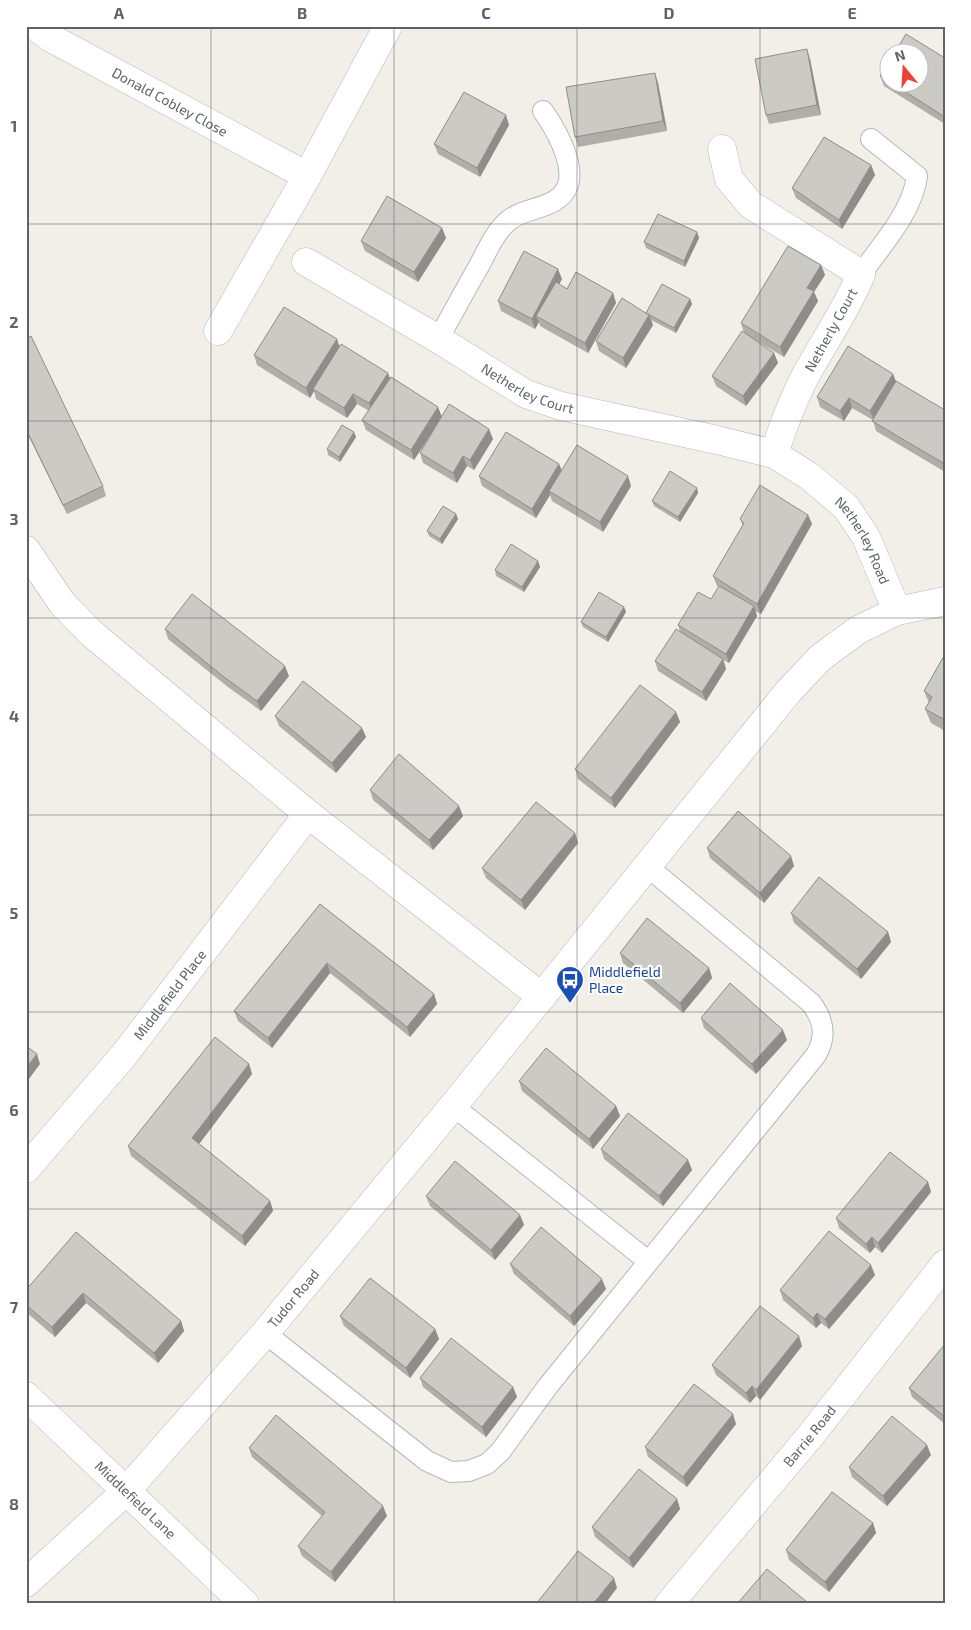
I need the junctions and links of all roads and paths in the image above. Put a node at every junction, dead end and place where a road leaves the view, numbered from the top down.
1 (35, 26) edge
2 (388, 26) edge
3 (543, 111) dead end
4 (871, 139) dead end
5 (722, 149) dead end
6 (307, 176) junction
7 (306, 262) dead end
8 (860, 274) junction
9 (218, 331) dead end
10 (438, 339) junction
11 (774, 454) junction
12 (26, 550) edge
13 (945, 601) edge
14 (897, 611) junction
15 (308, 814) junction
16 (648, 867) junction
17 (542, 997) junction
18 (453, 1106) junction
19 (26, 1168) edge
20 (648, 1261) junction
21 (945, 1264) edge
22 (264, 1333) junction
23 (26, 1396) edge
24 (126, 1491) junction
25 (26, 1583) edge
26 (245, 1604) edge
27 (669, 1604) edge

1 - 6 street, Donald Cobley Close
2 - 6 street
3 - 10 lane
4 - 8 lane
5 - 8 street, Netherly Court
6 - 9 street
7 - 10 street, Netherley Court
8 - 11 street, Netherly Court
10 - 11 street, Netherley Court
11 - 14 street, Netherley Road
12 - 15 street
13 - 14 street
14 - 16 street, Tudor Road
15 - 17 street
15 - 19 street, Middlefield Place
16 - 17 street, Tudor Road
16 - 20 lane
17 - 18 street, Tudor Road
18 - 20 lane
18 - 22 street, Tudor Road
20 - 22 lane
21 - 27 street, Barrie Road
22 - 24 street, Tudor Road
23 - 24 street, Middlefield Lane
24 - 25 street, Tudor Road
24 - 26 street, Middlefield Lane

